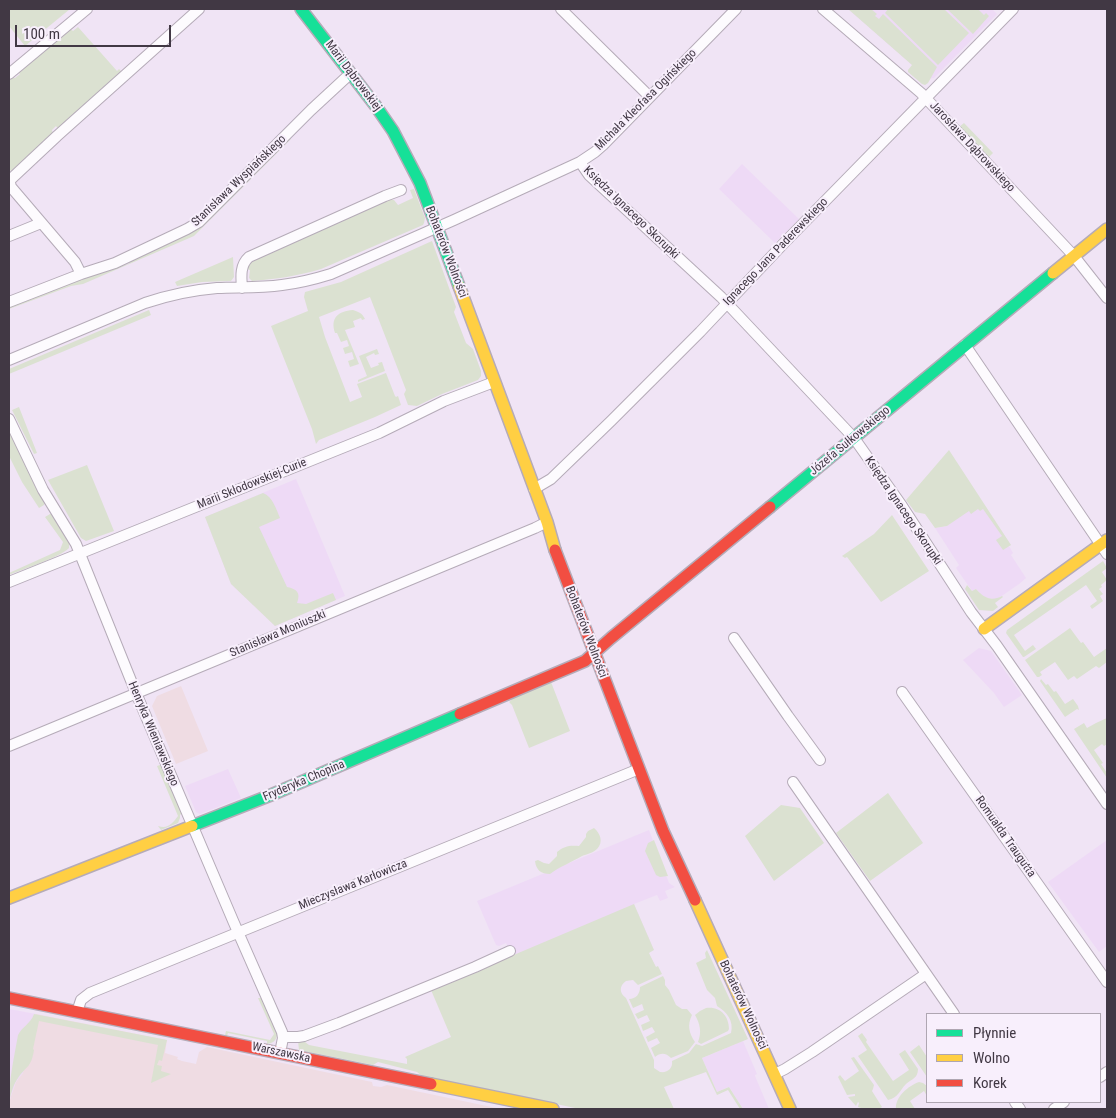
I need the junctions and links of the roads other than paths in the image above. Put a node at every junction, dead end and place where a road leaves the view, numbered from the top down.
1 (87, 9) edge
2 (199, 9) edge
3 (301, 9) edge
4 (561, 9) edge
5 (736, 9) edge
6 (823, 9) edge
7 (1013, 9) edge
8 (351, 73) junction
9 (9, 74) edge
10 (650, 97) junction
11 (926, 98) junction
12 (402, 146) joint
13 (580, 162) junction
14 (401, 190) dead end
15 (42, 222) junction
16 (437, 227) junction
17 (1107, 229) edge
18 (9, 236) edge
19 (1074, 256) junction
20 (81, 274) junction
21 (242, 288) junction
22 (1107, 298) edge
23 (9, 302) edge
24 (727, 304) junction
25 (965, 345) junction
26 (9, 360) edge
27 (494, 382) junction
28 (9, 419) edge
29 (854, 438) junction
30 (534, 490) junction
31 (547, 522) junction
32 (1105, 547) edge
33 (79, 553) junction
34 (9, 582) edge
35 (984, 629) junction
36 (734, 638) dead end
37 (594, 653) junction
38 (902, 692) dead end
39 (136, 693) junction
40 (9, 746) edge
41 (820, 760) dead end
42 (639, 769) junction
43 (793, 782) dead end
44 (1107, 804) edge
45 (192, 825) junction
46 (9, 898) edge
47 (238, 932) junction
48 (510, 951) dead end
49 (926, 974) junction
50 (1107, 982) edge
51 (9, 998) edge
52 (77, 1012) junction
53 (953, 1013) edge
54 (283, 1037) junction
55 (280, 1053) junction
56 (775, 1074) junction
57 (553, 1109) edge
58 (790, 1109) edge

1 - 9 street
2 - 15 street
3 - 8 street, Marii Dąbrowskiej
4 - 10 street
5 - 10 street, Michała Kleofasa Ogińskiego
6 - 11 street, Jarosława Dąbrowskiego
7 - 11 street, Ignacego Jana Paderewskiego
8 - 12 street, Marii Dąbrowskiej
8 - 20 street, Stanisława Wyspiańskiego
10 - 13 street, Michała Kleofasa Ogińskiego
11 - 19 street, Jarosława Dąbrowskiego
11 - 24 street, Ignacego Jana Paderewskiego
12 - 16 street, Bohaterów Wolności
13 - 16 street, Michała Kleofasa Ogińskiego
13 - 24 street, Księdza Ignacego Skorupki
14 - 21 street
15 - 18 street
15 - 20 street
16 - 21 street, Michała Kleofasa Ogińskiego
16 - 27 street, Bohaterów Wolności
17 - 19 street, Józefa Sułkowskiego
19 - 22 street, Jarosława Dąbrowskiego
19 - 25 street, Józefa Sułkowskiego
20 - 23 street, Stanisława Wyspiańskiego
21 - 26 street, Michała Kleofasa Ogińskiego
24 - 29 street, Księdza Ignacego Skorupki
24 - 30 street, Ignacego Jana Paderewskiego
25 - 29 street, Józefa Sułkowskiego
25 - 32 street
27 - 30 street, Bohaterów Wolności
27 - 33 street, Marii Skłodowskiej-Curie
28 - 33 street, Henryka Wieniawskiego
29 - 35 street, Księdza Ignacego Skorupki
29 - 37 street, Józefa Sułkowskiego
30 - 31 street, Bohaterów Wolności
31 - 37 street, Bohaterów Wolności
31 - 39 street, Stanisława Moniuszki
32 - 35 street
33 - 34 street, Marii Skłodowskiej-Curie
33 - 39 street, Henryka Wieniawskiego
35 - 44 street, Księdza Ignacego Skorupki
36 - 41 street
37 - 42 street, Bohaterów Wolności
37 - 45 street, Fryderyka Chopina
38 - 50 street, Romualda Traugutta
39 - 40 street, Stanisława Moniuszki
39 - 45 street, Henryka Wieniawskiego
42 - 47 street, Mieczysława Karłowicza
42 - 56 street, Bohaterów Wolności
43 - 49 street
45 - 46 street, Fryderyka Chopina
45 - 47 street, Henryka Wieniawskiego
47 - 52 street, Mieczysława Karłowicza
47 - 54 street, Henryka Wieniawskiego
48 - 54 street
49 - 53 street
49 - 56 street
51 - 52 street, Warszawska
52 - 55 street, Warszawska
54 - 55 street
55 - 57 street, Warszawska
56 - 58 street, Bohaterów Wolności

